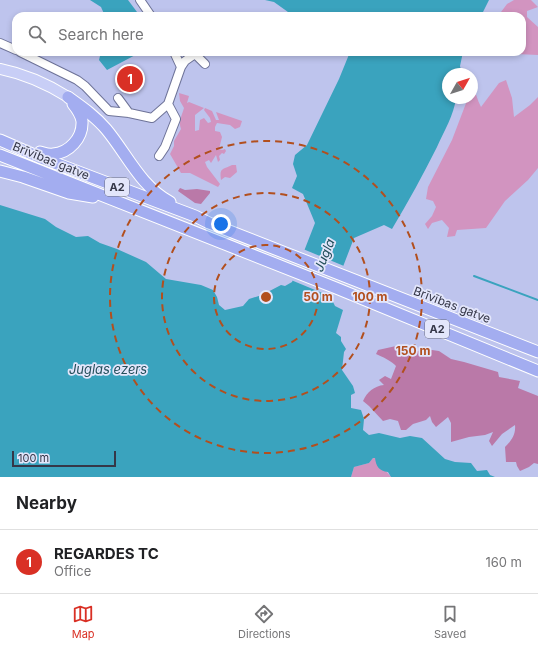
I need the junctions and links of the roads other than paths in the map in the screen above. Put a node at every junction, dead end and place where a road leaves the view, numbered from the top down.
1 (140, 0) edge
2 (148, 12) edge
3 (0, 43) edge
4 (12, 48) edge
5 (28, 56) edge
6 (176, 56) edge
7 (191, 56) edge
8 (198, 56) edge
9 (205, 64) dead end
10 (181, 68) junction
11 (0, 69) edge
12 (68, 97) junction
13 (118, 98) dead end
14 (168, 104) junction
15 (129, 113) junction
16 (5, 142) edge
17 (0, 155) edge
18 (159, 156) dead end
19 (0, 171) edge
20 (115, 201) junction
21 (195, 216) junction
22 (538, 352) edge
23 (538, 371) edge

1 - 2 lane
3 - 4 lane
5 - 15 lane
6 - 10 lane
7 - 10 lane
8 - 9 lane
10 - 14 lane
11 - 12 main road
12 - 16 highway
12 - 21 highway
13 - 15 lane
14 - 15 lane
14 - 18 lane
16 - 21 highway, Brīvības gatve / A2
17 - 20 highway, Brīvības gatve / A2
19 - 20 highway
20 - 23 highway, Brīvības gatve / A2
21 - 22 highway, Brīvības gatve / A2

